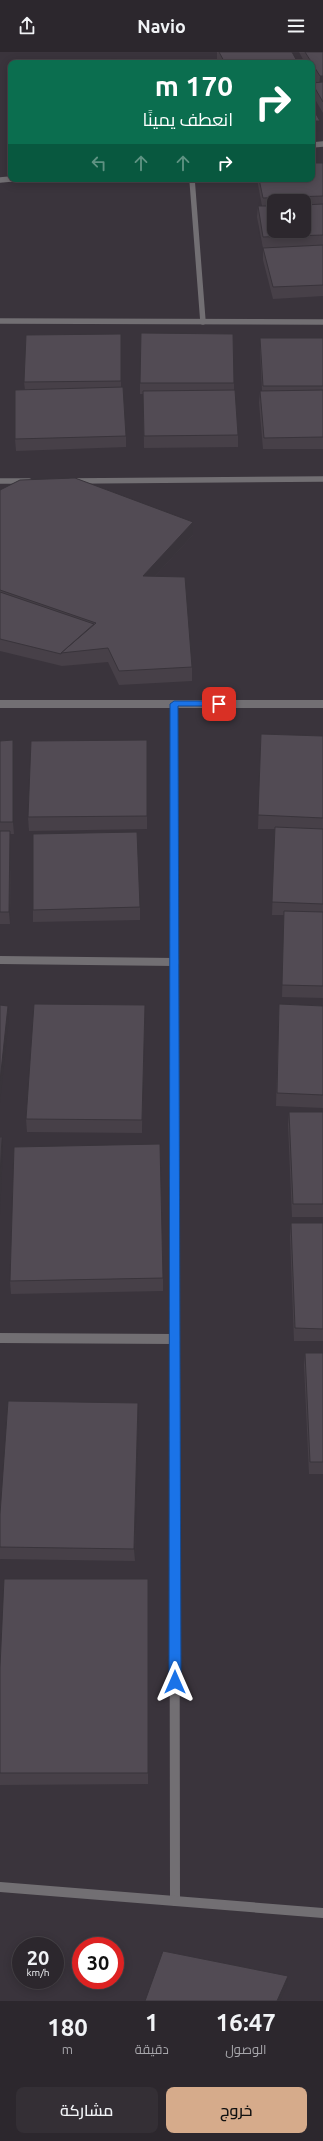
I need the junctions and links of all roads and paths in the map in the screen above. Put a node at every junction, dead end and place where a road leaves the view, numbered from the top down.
1 (192, 182) edge
2 (0, 320) edge
3 (203, 322) junction
4 (323, 322) edge
5 (323, 478) edge
6 (0, 481) edge
7 (39, 481) edge
8 (63, 481) edge
9 (0, 704) edge
10 (174, 704) junction
11 (323, 704) edge
12 (0, 960) edge
13 (175, 962) junction
14 (0, 1338) edge
15 (175, 1339) junction
16 (0, 1887) edge
17 (175, 1901) junction
18 (323, 1913) edge

1 - 3 street
2 - 3 street
3 - 4 street
5 - 8 street
6 - 7 street
9 - 10 street
10 - 11 street
10 - 13 street
12 - 13 street
13 - 15 street
14 - 15 street
15 - 17 street
16 - 17 street
17 - 18 street

